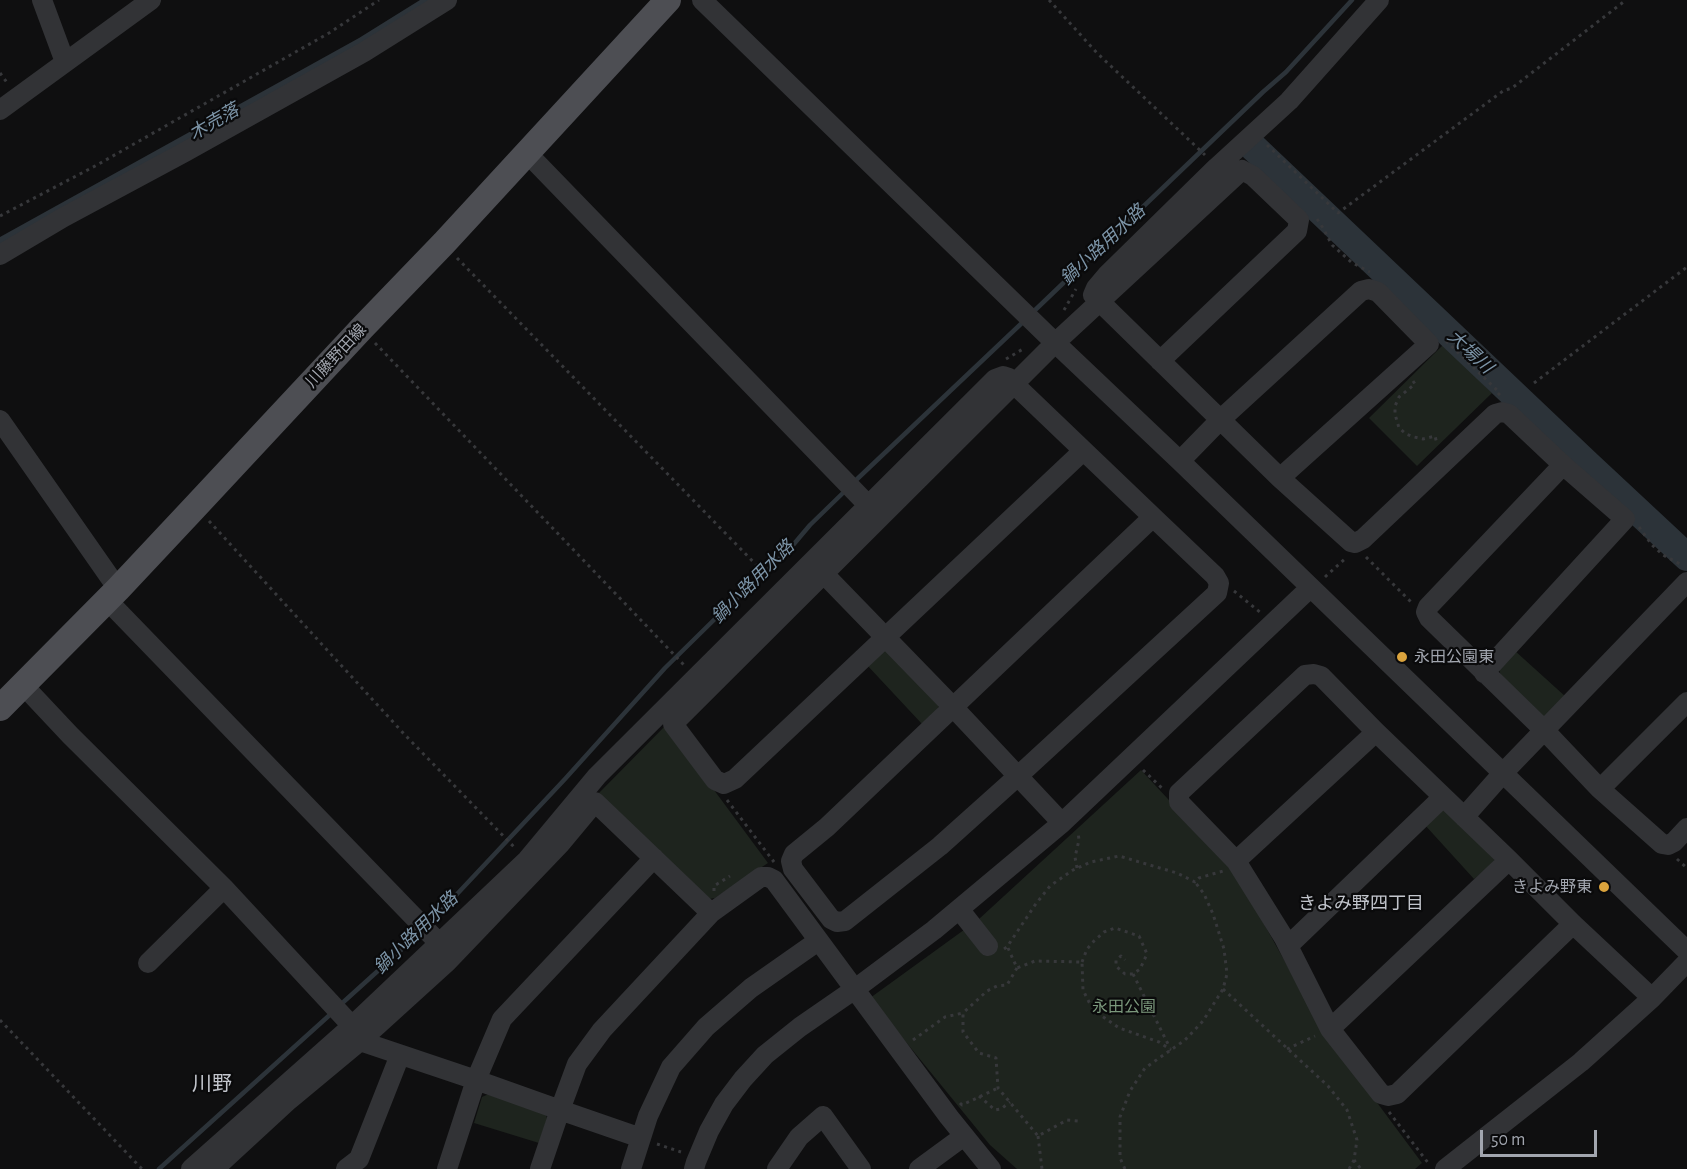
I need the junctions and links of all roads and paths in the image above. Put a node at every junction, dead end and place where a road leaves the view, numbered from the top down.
1 (42, 0) edge
2 (151, 0) edge
3 (379, 0) edge
4 (447, 0) edge
5 (668, 0) edge
6 (702, 0) edge
7 (1049, 0) edge
8 (1378, 0) edge
9 (1626, 0) edge
10 (65, 62) junction
11 (0, 110) edge
12 (1255, 133) junction
13 (527, 153) junction
14 (1217, 167) junction
15 (0, 216) edge
16 (444, 243) junction
17 (0, 255) edge
18 (1687, 267) edge
19 (1099, 302) junction
20 (362, 328) junction
21 (1055, 343) junction
22 (1160, 362) junction
23 (1534, 383) dead end
24 (1014, 384) junction
25 (0, 420) edge
26 (1220, 420) junction
27 (1083, 451) junction
28 (1180, 461) junction
29 (1563, 465) junction
30 (1280, 478) junction
31 (869, 506) junction
32 (194, 508) junction
33 (1153, 517) junction
34 (1356, 545) junction
35 (823, 573) junction
36 (1687, 582) edge
37 (1219, 583) junction
38 (1317, 583) junction
39 (783, 592) junction
40 (112, 594) junction
41 (1426, 612) junction
42 (1263, 614) dead end
43 (886, 637) junction
44 (1484, 673) junction
45 (696, 678) junction
46 (23, 685) junction
47 (1687, 702) edge
48 (953, 707) junction
49 (0, 708) edge
50 (1545, 731) junction
51 (1377, 732) junction
52 (1140, 767) dead end
53 (1503, 773) junction
54 (1018, 777) junction
55 (1600, 789) junction
56 (1443, 796) junction
57 (1178, 797) junction
58 (1464, 817) junction
59 (1068, 825) junction
60 (1687, 828) edge
61 (654, 858) junction
62 (527, 860) junction
63 (1509, 860) junction
64 (1236, 861) junction
65 (1077, 868) junction
66 (1194, 882) junction
67 (224, 888) junction
68 (959, 909) junction
69 (711, 913) junction
70 (1573, 924) junction
71 (429, 932) junction
72 (818, 941) junction
73 (1288, 946) junction
74 (998, 947) junction
75 (1687, 951) edge
76 (1125, 960) dead end
77 (1082, 962) junction
78 (1687, 962) edge
79 (148, 963) dead end
80 (1017, 968) junction
81 (1133, 974) junction
82 (855, 989) junction
83 (1223, 989) junction
84 (1652, 998) junction
85 (963, 1013) junction
86 (0, 1020) edge
87 (1330, 1029) junction
88 (907, 1032) dead end
89 (356, 1034) junction
90 (1287, 1048) junction
91 (1171, 1050) junction
92 (400, 1055) junction
93 (476, 1080) junction
94 (998, 1088) junction
95 (955, 1095) dead end
96 (979, 1096) junction
97 (1388, 1096) junction
98 (1010, 1102) junction
99 (560, 1110) junction
100 (1079, 1121) dead end
101 (964, 1136) junction
102 (1038, 1136) junction
103 (641, 1138) junction
104 (1354, 1160) junction
105 (690, 1161) edge
106 (1437, 1167) edge
107 (142, 1169) edge
108 (191, 1169) edge
109 (214, 1169) edge
110 (346, 1169) edge
111 (447, 1169) edge
112 (540, 1169) edge
113 (631, 1169) edge
114 (777, 1169) edge
115 (861, 1169) edge
116 (918, 1169) edge
117 (991, 1169) edge
118 (1042, 1169) edge
119 (1125, 1169) edge
120 (1349, 1169) edge
121 (1361, 1169) edge

1 - 10 street
2 - 10 street
3 - 15 path
4 - 17 street
5 - 13 main road, 川藤野田線
6 - 21 street
7 - 14 path
8 - 12 street
9 - 12 path
10 - 11 street
12 - 14 street
13 - 16 main road, 川藤野田線
13 - 31 street
14 - 19 street
16 - 20 main road, 川藤野田線
16 - 39 path
18 - 23 path
19 - 21 street
19 - 22 street
19 - 22 street
20 - 32 main road, 川藤野田線
20 - 45 path
21 - 24 street
21 - 28 street
22 - 26 street
24 - 27 street
24 - 31 street
24 - 35 street
25 - 40 street
26 - 28 street
26 - 30 street
26 - 30 street
27 - 33 street
27 - 43 street
28 - 38 street
29 - 34 street
29 - 41 street
29 - 44 street
30 - 34 street
31 - 39 street
32 - 40 main road, 川藤野田線
32 - 62 path
33 - 37 street
33 - 48 street
34 - 38 path
34 - 41 path
35 - 43 street
35 - 43 street
36 - 50 street
37 - 42 path
37 - 54 street
38 - 53 street
38 - 59 street
39 - 45 street
40 - 46 main road, 川藤野田線
40 - 71 street
41 - 44 street
43 - 48 street
44 - 50 street
45 - 62 street
46 - 49 main road, 川藤野田線
46 - 67 street
47 - 55 street
48 - 54 street
48 - 54 street
50 - 53 street
50 - 55 street
51 - 56 street
51 - 57 street
51 - 64 street
52 - 57 path
53 - 58 street
53 - 75 street
54 - 59 street
55 - 60 street
56 - 58 street
56 - 73 street
57 - 64 street
58 - 63 street
59 - 65 path
59 - 68 street
61 - 69 street
61 - 89 street
61 - 93 street
62 - 71 street
63 - 70 street
63 - 87 street
64 - 66 path
64 - 73 street
65 - 66 path
65 - 74 path
66 - 83 path
67 - 79 street
67 - 89 street
68 - 74 street
68 - 82 street
69 - 72 street
69 - 99 street
70 - 84 street
70 - 97 street
71 - 89 street
72 - 82 street
72 - 103 street
73 - 87 street
74 - 80 path
76 - 81 path
77 - 80 path
77 - 81 path
77 - 91 path
78 - 84 street
80 - 85 path
81 - 91 path
82 - 101 street
82 - 105 street
83 - 90 path
83 - 91 path
84 - 106 street
85 - 88 path
85 - 94 path
86 - 107 path
87 - 90 path
87 - 97 street
89 - 92 street
89 - 108 street
89 - 109 street
90 - 104 path
91 - 119 path
92 - 93 street
92 - 110 street
93 - 99 street
93 - 111 street
94 - 96 path
94 - 98 path
95 - 96 path
96 - 98 path
97 - 106 path
98 - 102 path
99 - 103 street
99 - 112 street
100 - 102 path
101 - 116 street
101 - 117 street
102 - 118 path
103 - 105 path
103 - 113 street
104 - 120 path
104 - 121 path
114 - 115 street

